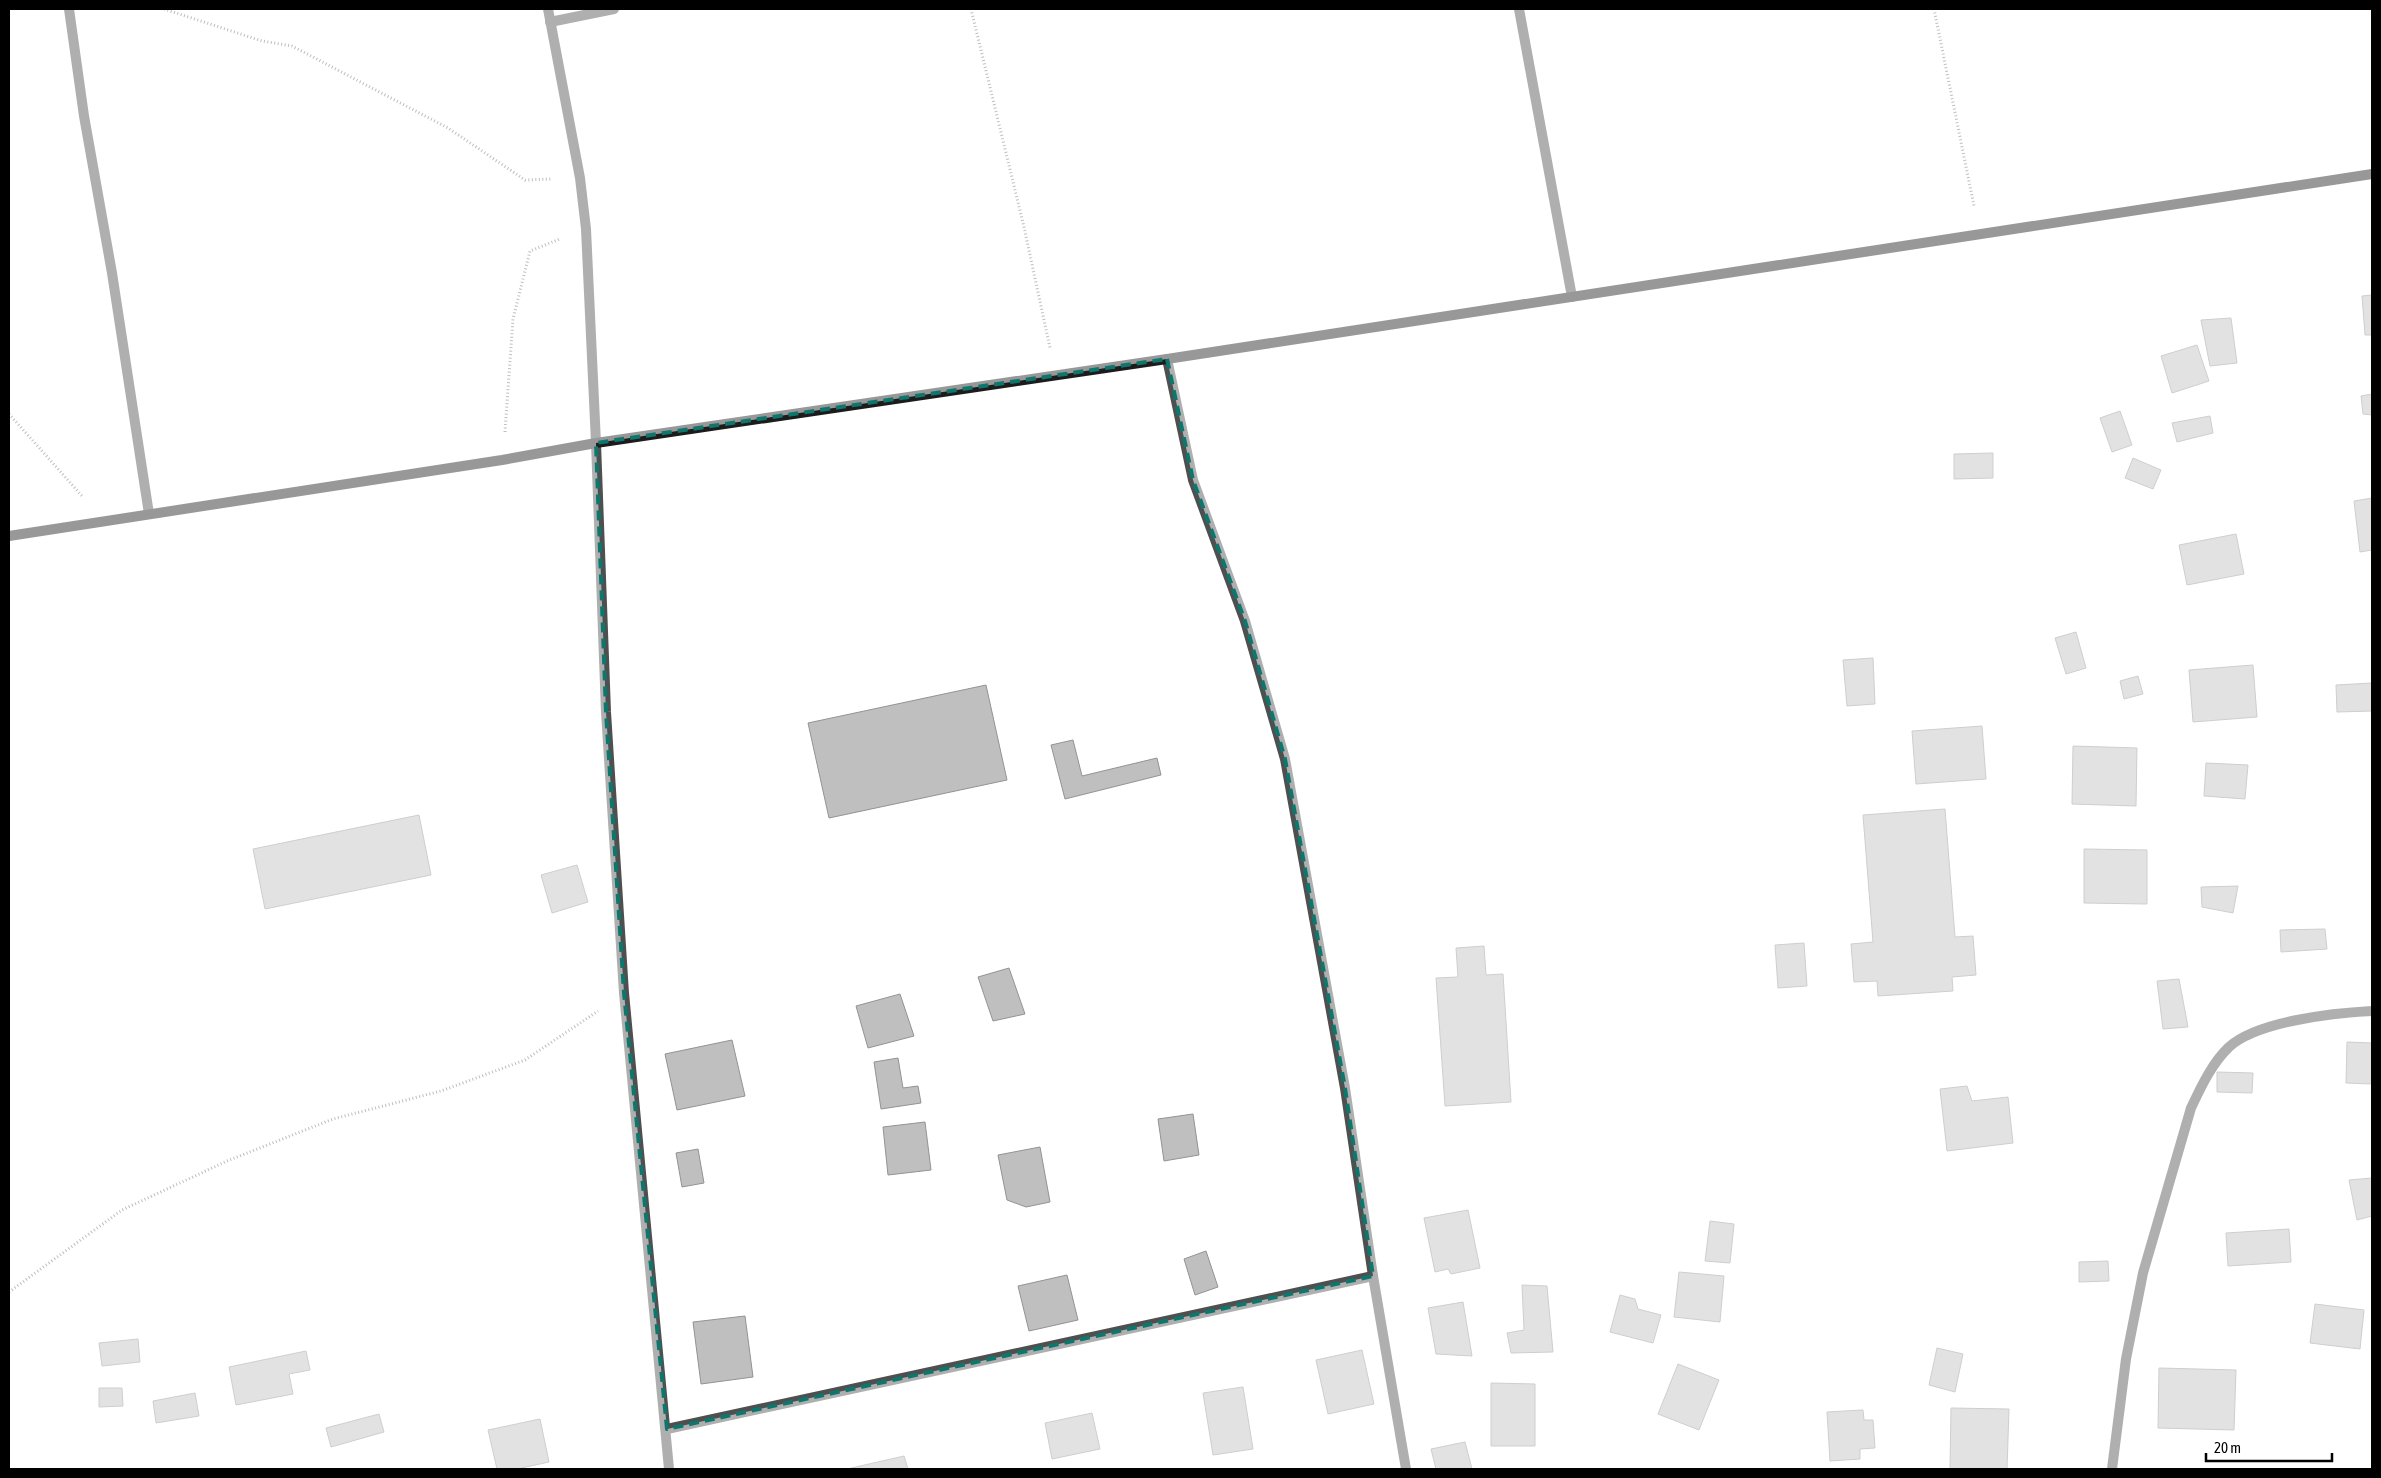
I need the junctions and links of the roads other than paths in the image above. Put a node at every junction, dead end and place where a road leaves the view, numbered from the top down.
1 (69, 9) edge
2 (548, 9) edge
3 (614, 9) edge
4 (1519, 9) edge
5 (550, 22) junction
6 (2372, 174) edge
7 (1572, 297) junction
8 (1167, 358) junction
9 (596, 443) junction
10 (149, 514) junction
11 (9, 536) edge
12 (2372, 1011) edge
13 (1373, 1276) junction
14 (667, 1429) junction
15 (669, 1469) edge
16 (1406, 1469) edge
17 (2112, 1469) edge

1 - 10 street
2 - 5 street
3 - 5 street
4 - 7 street
5 - 9 street
6 - 7 main road
7 - 8 main road
8 - 9 main road
8 - 13 street
9 - 10 main road
9 - 14 street
10 - 11 main road
12 - 17 street
13 - 14 street
13 - 16 street
14 - 15 street

